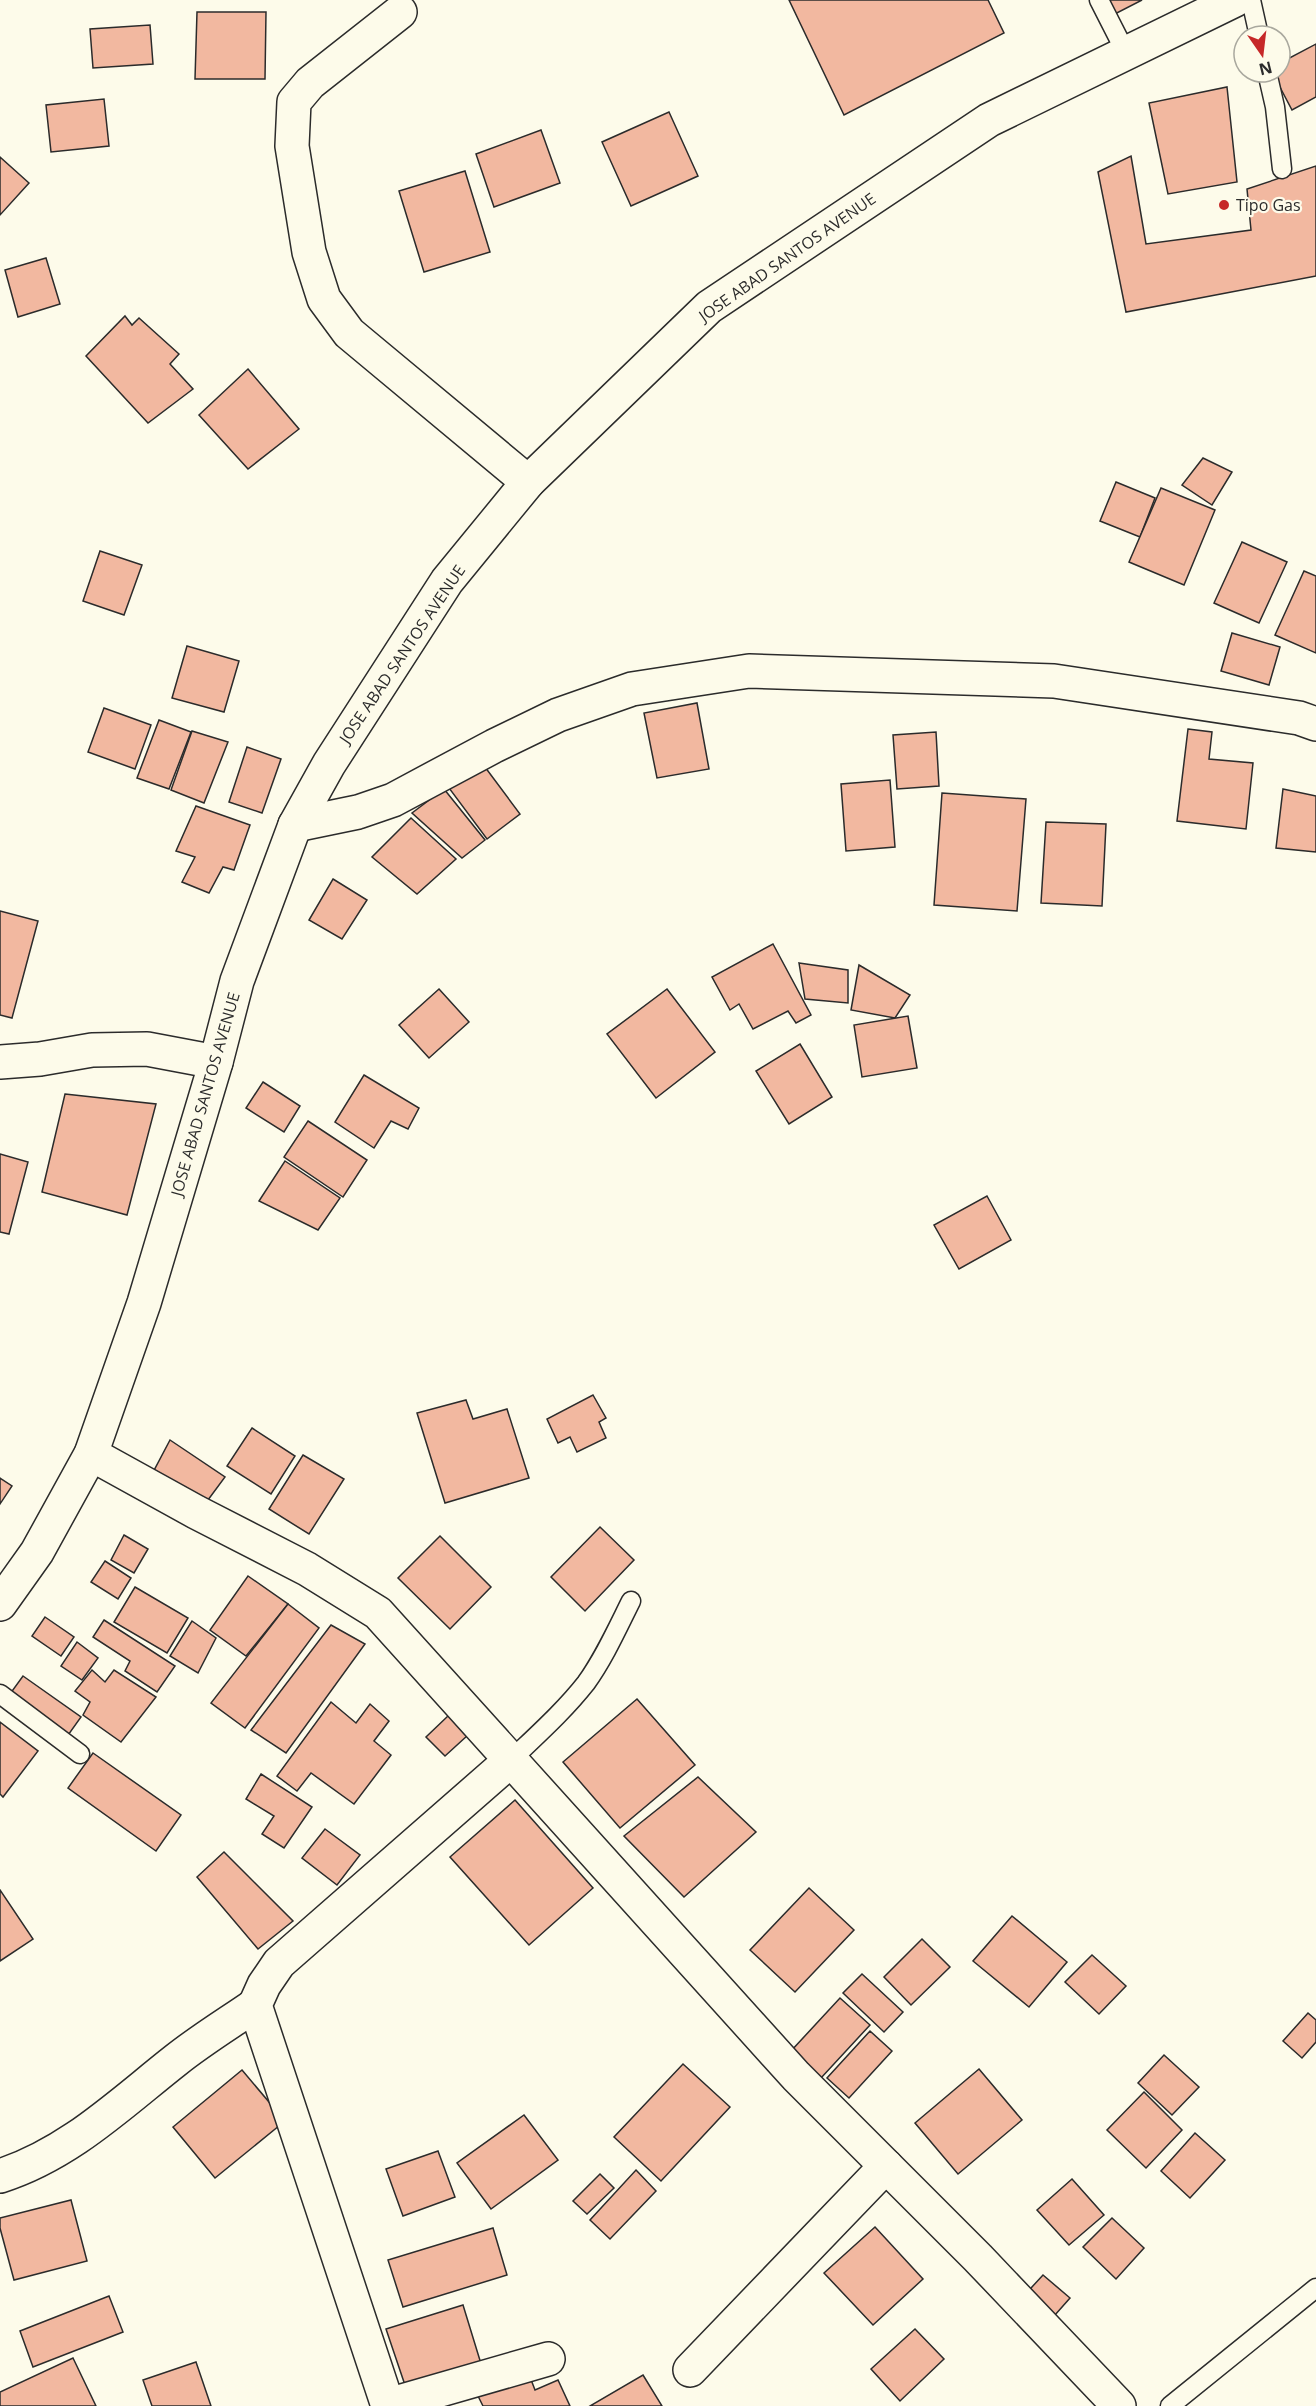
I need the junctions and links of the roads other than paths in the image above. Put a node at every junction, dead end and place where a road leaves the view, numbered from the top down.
1 (1099, 0) edge
2 (1235, 0) edge
3 (1251, 0) edge
4 (400, 12) dead end
5 (1256, 24) edge
6 (1126, 53) junction
7 (1270, 84) edge
8 (1282, 169) dead end
9 (528, 482) junction
10 (1316, 724) edge
11 (295, 825) junction
12 (0, 1062) edge
13 (216, 1062) junction
14 (91, 1454) junction
15 (631, 1601) dead end
16 (0, 1604) edge
17 (0, 1694) edge
18 (80, 1754) dead end
19 (511, 1760) junction
20 (255, 2005) junction
21 (886, 2166) junction
22 (0, 2176) edge
23 (1316, 2288) edge
24 (549, 2359) dead end
25 (690, 2370) dead end
26 (388, 2406) edge
27 (1119, 2406) edge
28 (1170, 2406) edge

1 - 6 lane
2 - 6 main road, JOSE ABAD SANTOS AVENUE
3 - 5 lane
4 - 9 main road
6 - 9 main road, JOSE ABAD SANTOS AVENUE
7 - 8 lane
9 - 11 main road, JOSE ABAD SANTOS AVENUE
10 - 11 main road
11 - 13 main road, JOSE ABAD SANTOS AVENUE
12 - 13 main road
13 - 14 main road, JOSE ABAD SANTOS AVENUE
14 - 16 main road, JOSE ABAD SANTOS AVENUE
14 - 19 main road
15 - 19 lane
17 - 18 lane
19 - 20 main road
19 - 21 main road
20 - 22 main road
20 - 26 main road
21 - 25 main road
21 - 27 main road
23 - 28 lane
24 - 26 main road

